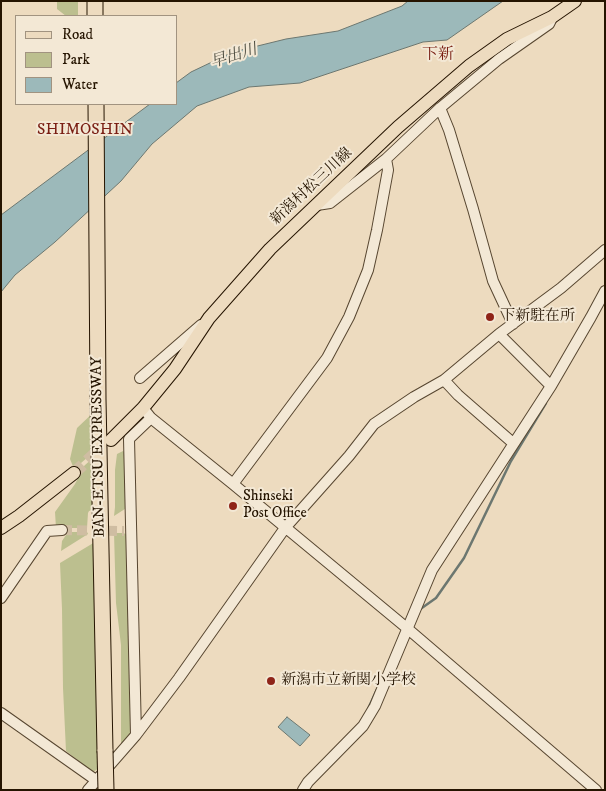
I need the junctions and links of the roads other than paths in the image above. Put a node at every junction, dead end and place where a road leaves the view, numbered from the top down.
1 (575, 1) edge
2 (552, 16) junction
3 (96, 105) edge
4 (440, 108) junction
5 (386, 159) junction
6 (317, 205) junction
7 (605, 250) edge
8 (605, 291) edge
9 (209, 318) junction
10 (513, 324) junction
11 (499, 334) junction
12 (140, 378) dead end
13 (444, 380) junction
14 (551, 386) junction
15 (143, 408) junction
16 (151, 418) junction
17 (111, 440) tunnel mouth
18 (513, 443) junction
19 (74, 473) tunnel mouth
20 (233, 484) junction
21 (1, 528) edge
22 (285, 528) junction
23 (62, 530) tunnel mouth
24 (1, 598) edge
25 (408, 629) junction
26 (1, 713) edge
27 (136, 735) junction
28 (104, 786) edge
29 (88, 790) edge
30 (303, 790) edge
31 (596, 790) edge

1 - 2 main road, 新潟村松三川線
2 - 4 street
2 - 6 main road, 新潟村松三川線
3 - 28 highway, BAN-ETSU EXPRESSWAY, bridge
4 - 5 street
4 - 10 street
5 - 6 street
5 - 20 street
6 - 9 main road, 新潟村松三川線
7 - 10 street
8 - 14 street
9 - 12 street
9 - 15 main road, 新潟村松三川線
10 - 11 street
11 - 13 street
11 - 14 street
13 - 18 street
13 - 22 street
14 - 18 street
15 - 16 street
15 - 17 main road, 新潟村松三川線
16 - 20 street
16 - 27 street
18 - 25 street
19 - 21 main road
20 - 22 street
22 - 25 street
22 - 27 street
23 - 24 street
25 - 30 street
25 - 31 street
26 - 28 street
27 - 28 street
28 - 29 street

